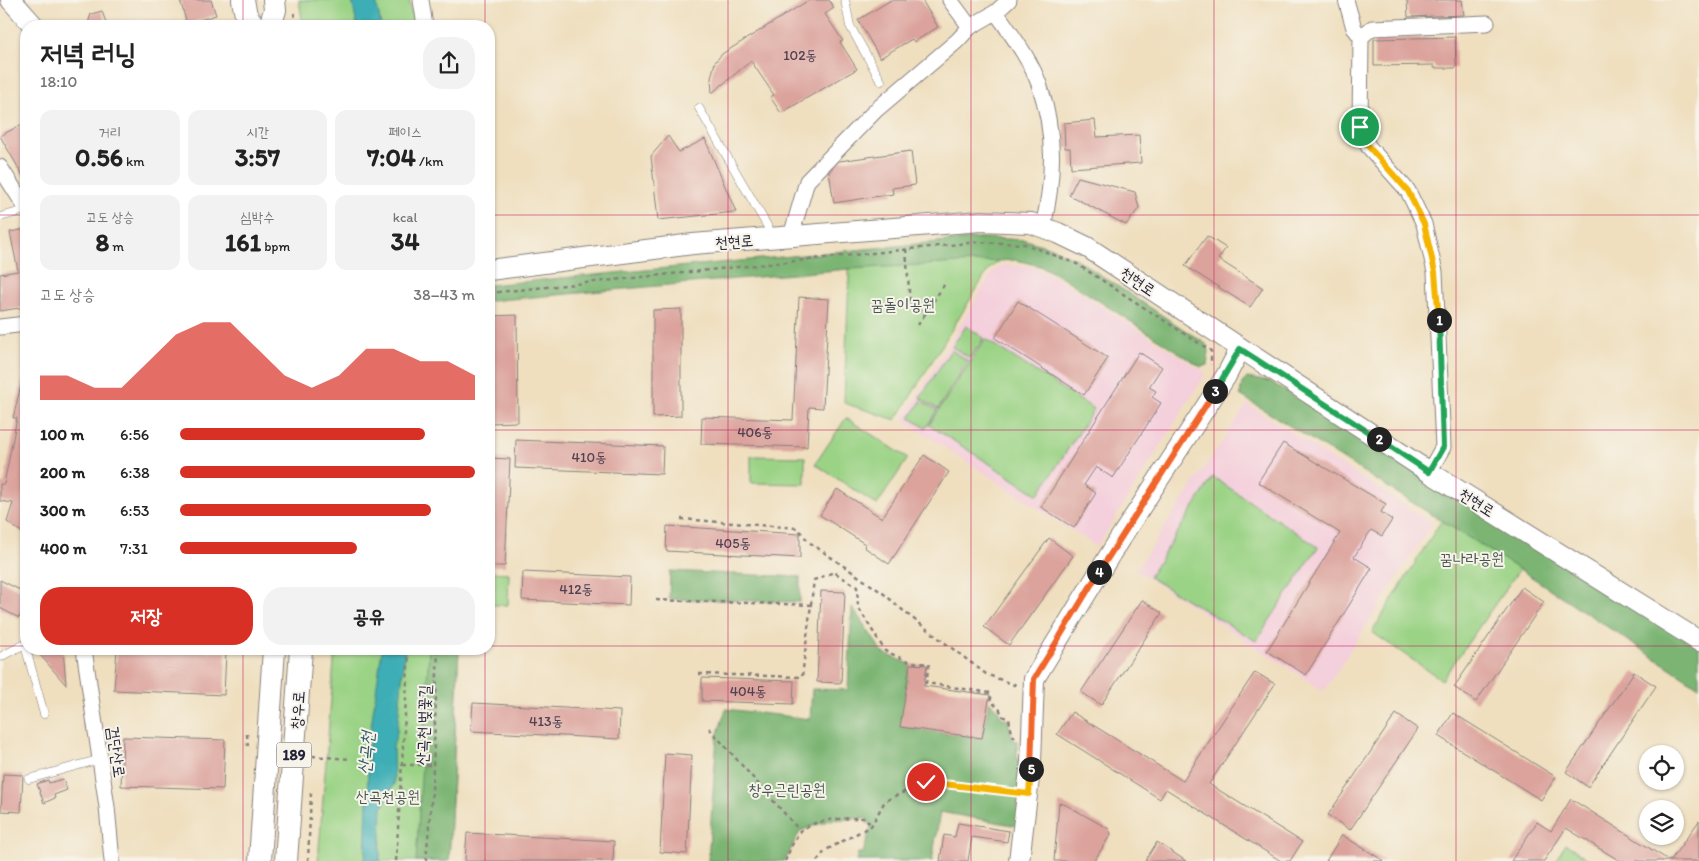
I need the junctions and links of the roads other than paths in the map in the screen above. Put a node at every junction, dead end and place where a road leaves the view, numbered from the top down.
1 (11, 0) edge
2 (243, 0) edge
3 (274, 0) edge
4 (421, 0) edge
5 (845, 0) edge
6 (950, 0) edge
7 (1009, 0) edge
8 (1346, 0) edge
9 (996, 12) junction
10 (29, 20) edge
11 (250, 20) edge
12 (272, 20) edge
13 (424, 20) edge
14 (1487, 24) dead end
15 (970, 27) junction
16 (1362, 37) junction
17 (881, 81) dead end
18 (699, 108) dead end
19 (0, 167) edge
20 (20, 199) edge
21 (20, 211) edge
22 (0, 217) edge
23 (1043, 227) junction
24 (782, 237) junction
25 (495, 269) edge
26 (20, 325) edge
27 (0, 327) edge
28 (1240, 349) junction
29 (1429, 472) junction
30 (1699, 641) edge
31 (20, 648) edge
32 (29, 655) edge
33 (85, 655) edge
34 (274, 655) edge
35 (301, 655) edge
36 (0, 657) edge
37 (44, 714) dead end
38 (101, 759) junction
39 (29, 779) dead end
40 (112, 861) edge
41 (260, 861) edge
42 (286, 861) edge
43 (1019, 861) edge

1 - 10 main road
2 - 11 main road
3 - 12 main road
4 - 13 street
5 - 17 lane
6 - 15 street
7 - 9 street
8 - 16 street
9 - 15 street
9 - 23 street
14 - 16 street
15 - 24 street
16 - 29 street
18 - 24 lane
19 - 20 street
21 - 22 lane
23 - 24 main road, 천현로
23 - 28 main road, 천현로
24 - 25 main road, 천현로
26 - 27 street
28 - 29 main road, 천현로
28 - 43 main road
29 - 30 main road, 천현로
31 - 36 lane
32 - 37 lane
33 - 38 street, 검단산로
34 - 41 main road, 창우로 / 189
35 - 42 main road, 창우로 / 189
38 - 39 lane
38 - 40 street, 검단산로

